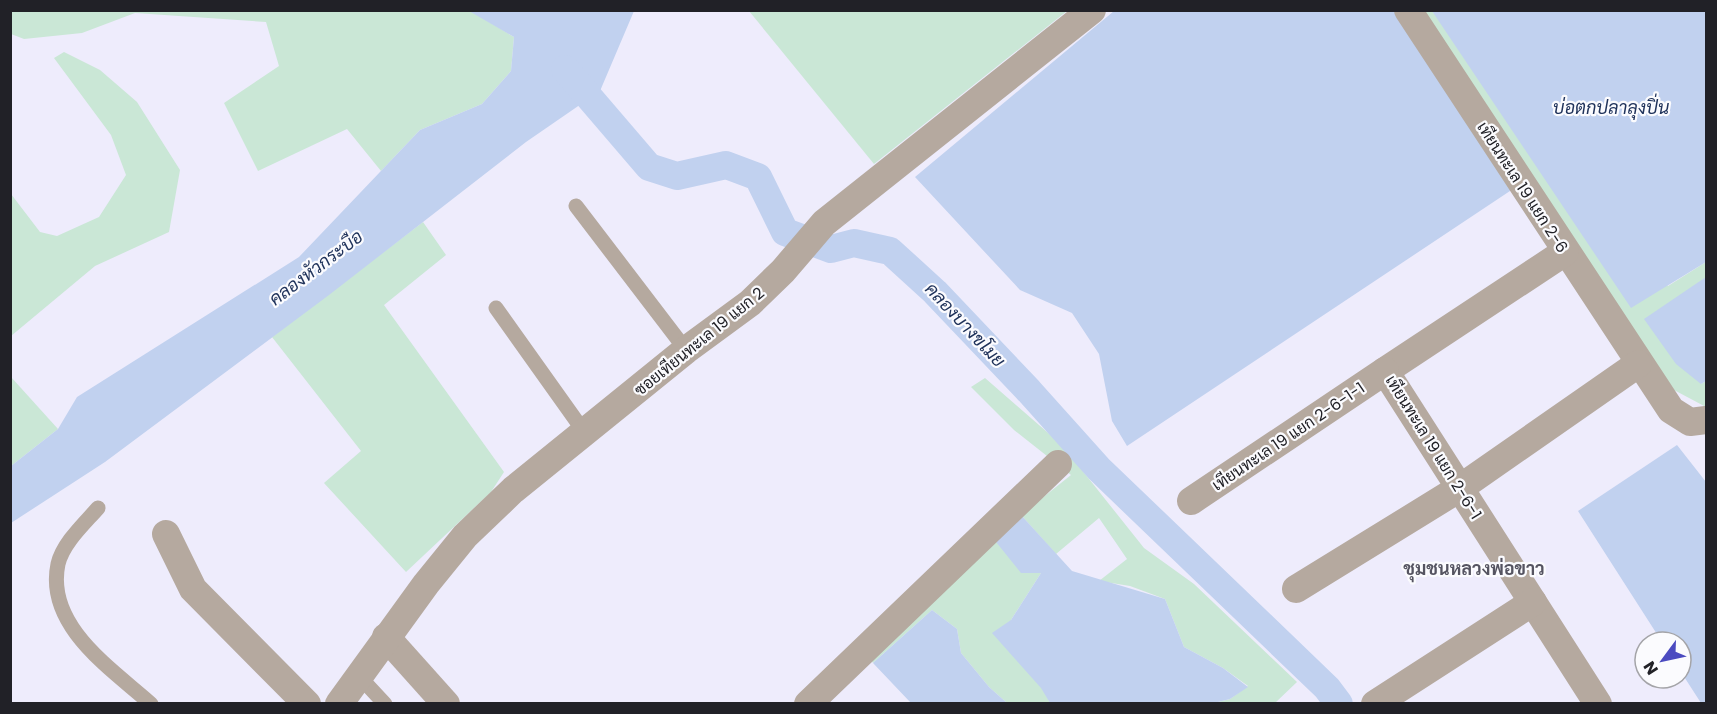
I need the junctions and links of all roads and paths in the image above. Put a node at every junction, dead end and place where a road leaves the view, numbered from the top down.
1 (1092, 10) edge
2 (1408, 10) edge
3 (576, 206) dead end
4 (1565, 252) junction
5 (496, 308) dead end
6 (686, 350) junction
7 (1638, 364) junction
8 (1385, 371) junction
9 (1707, 420) edge
10 (585, 433) junction
11 (1058, 464) dead end
12 (1460, 488) junction
13 (1191, 501) dead end
14 (98, 508) dead end
15 (166, 534) dead end
16 (1296, 589) dead end
17 (1533, 602) junction
18 (387, 637) junction
19 (358, 675) junction
20 (151, 704) edge
21 (307, 704) edge
22 (339, 704) edge
23 (385, 704) edge
24 (446, 704) edge
25 (808, 704) edge
26 (1375, 704) edge
27 (1598, 704) edge

1 - 6 street, ซอยเทียนทะเล 19 แยก 2
2 - 4 street, เทียนทะเล 19 แยก 2-6
3 - 6 lane
4 - 7 street, เทียนทะเล 19 แยก 2-6
4 - 8 street, เทียนทะเล 19 แยก 2-6-1
5 - 10 lane
6 - 10 street, ซอยเทียนทะเล 19 แยก 2
7 - 9 street, เทียนทะเล 19 แยก 2-6
7 - 12 street
8 - 12 street, เทียนทะเล 19 แยก 2-6-1
8 - 13 street, เทียนทะเล 19 แยก 2-6-1-1
10 - 18 street, ซอยเทียนทะเล 19 แยก 2
11 - 25 street
12 - 16 street
12 - 17 street, เทียนทะเล 19 แยก 2-6-1
14 - 20 lane
15 - 21 street
17 - 26 street
17 - 27 street, เทียนทะเล 19 แยก 2-6-1
18 - 19 street, ซอยเทียนทะเล 19 แยก 2
18 - 24 street
19 - 22 street, ซอยเทียนทะเล 19 แยก 2
19 - 23 lane

